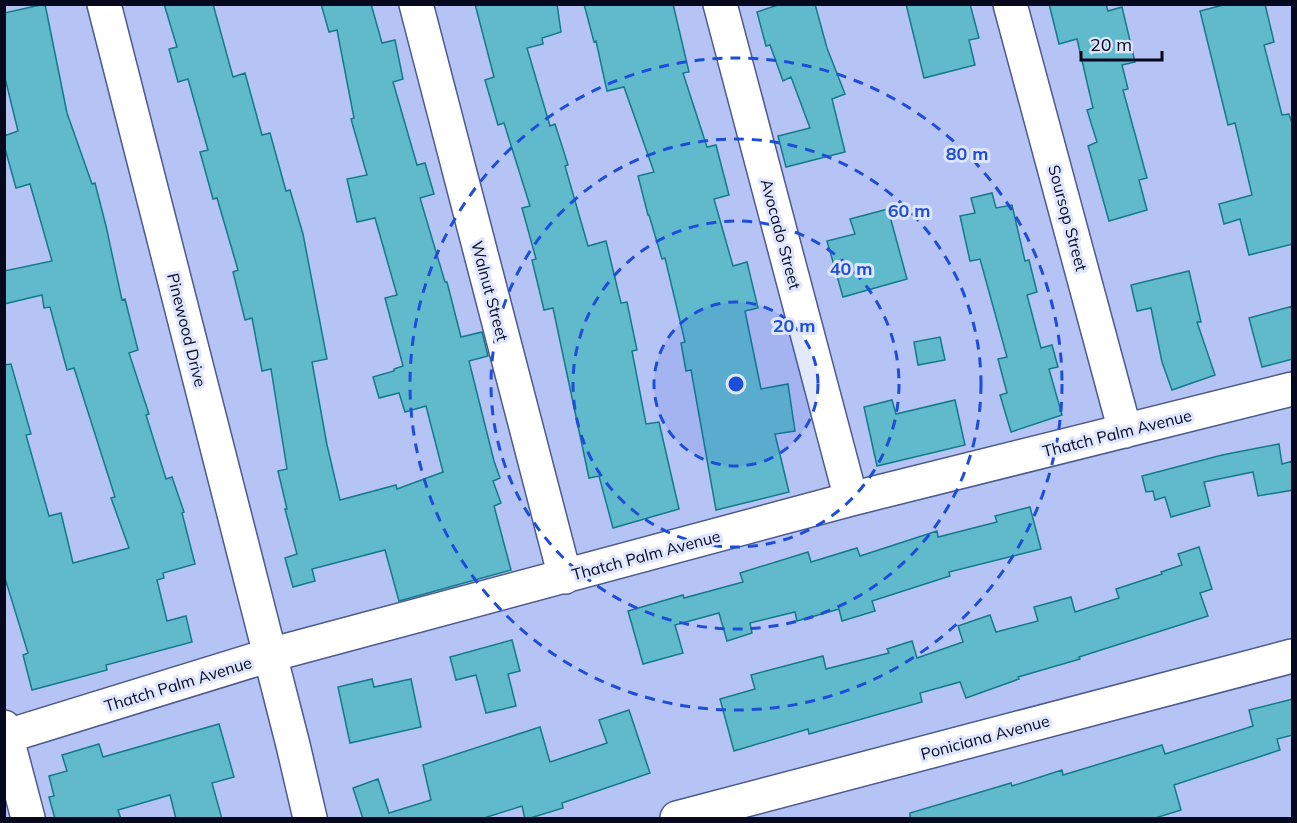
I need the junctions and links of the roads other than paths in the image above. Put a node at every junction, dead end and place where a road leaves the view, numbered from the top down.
1 (104, 4) edge
2 (416, 4) edge
3 (720, 4) edge
4 (1010, 4) edge
5 (1293, 388) edge
6 (1125, 431) junction
7 (851, 499) junction
8 (565, 577) junction
9 (270, 655) junction
10 (1293, 656) edge
11 (5, 733) edge
12 (28, 819) edge
13 (310, 819) edge
14 (677, 819) edge

1 - 9 street, Pinewood Drive
2 - 8 street, Walnut Street
3 - 7 street, Avocado Street
4 - 6 street, Soursop Street
5 - 6 street, Thatch Palm Avenue
6 - 7 street, Thatch Palm Avenue
7 - 8 street, Thatch Palm Avenue
8 - 9 street, Thatch Palm Avenue
9 - 11 street, Thatch Palm Avenue
9 - 13 street, Pinewood Drive
10 - 14 street, Poniciana Avenue
11 - 12 street

